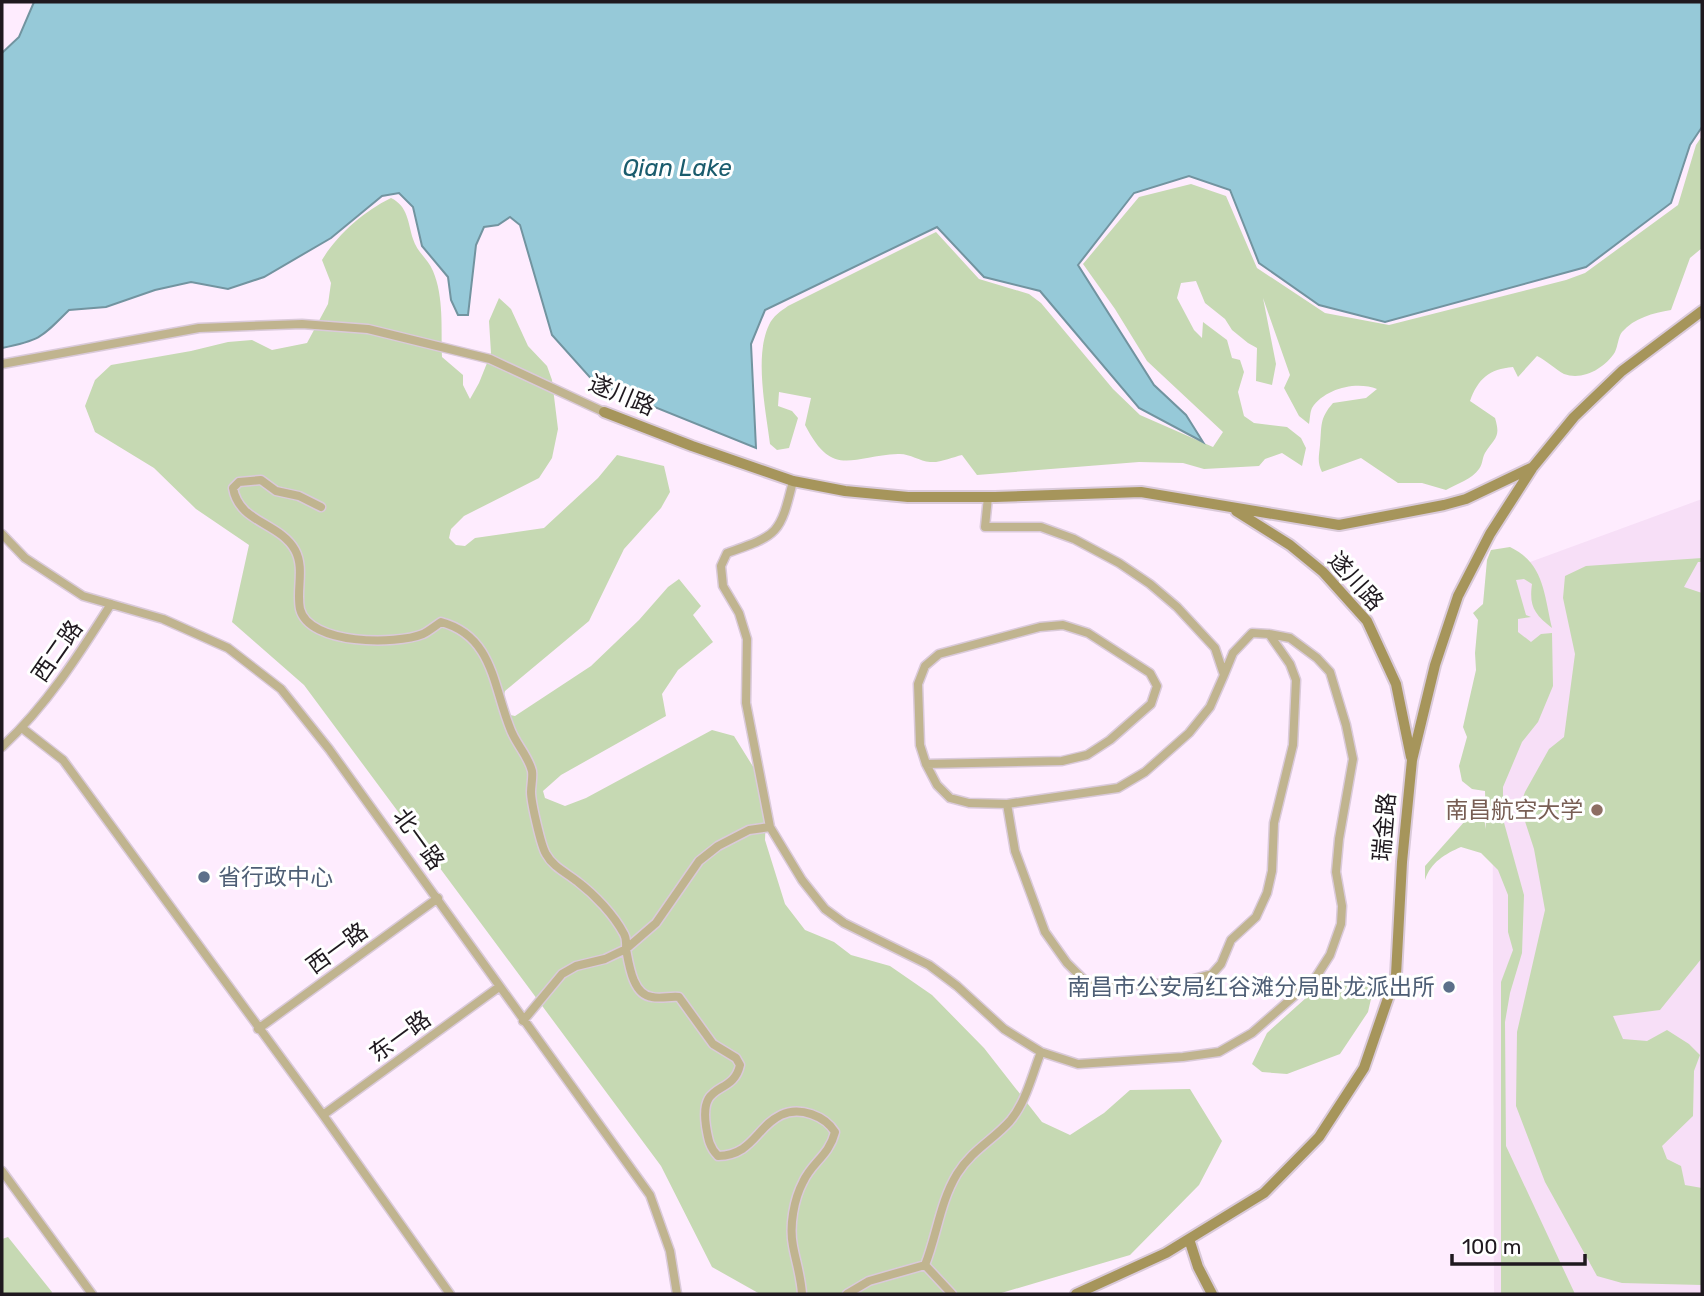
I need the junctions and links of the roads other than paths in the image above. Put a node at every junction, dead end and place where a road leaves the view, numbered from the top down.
1 (1702, 311) edge
2 (2, 364) edge
3 (604, 412) joint
4 (1533, 467) junction
5 (793, 481) junction
6 (988, 497) junction
7 (321, 507) dead end
8 (1230, 507) junction
9 (2, 534) edge
10 (111, 604) junction
11 (1269, 634) junction
12 (1224, 675) junction
13 (22, 728) junction
14 (2, 747) edge
15 (1412, 760) junction
16 (926, 764) junction
17 (1007, 804) junction
18 (770, 827) junction
19 (438, 898) junction
20 (626, 949) junction
21 (499, 988) junction
22 (523, 1021) junction
23 (258, 1029) junction
24 (1041, 1052) junction
25 (323, 1115) junction
26 (2, 1171) edge
27 (1189, 1239) junction
28 (925, 1265) junction
29 (92, 1294) edge
30 (450, 1294) edge
31 (677, 1294) edge
32 (802, 1294) edge
33 (847, 1294) edge
34 (952, 1294) edge
35 (1076, 1294) edge
36 (1212, 1294) edge

1 - 4 street, 瑞金路
2 - 3 street, 遂川路
3 - 5 street, 遂川路
4 - 8 street, 遂川路
4 - 15 street, 瑞金路
5 - 6 street, 遂川路
5 - 18 street
6 - 8 street, 遂川路
6 - 12 street
7 - 20 street
8 - 15 street, 遂川路
9 - 10 street, 北一路
10 - 13 street, 西二路
10 - 19 street, 北一路
11 - 12 street
11 - 17 street
11 - 24 street
12 - 17 street
13 - 14 street, 西二路
13 - 23 street
15 - 27 street, 瑞金路
16 - 16 street
16 - 17 street
18 - 20 street
18 - 24 street
19 - 21 street, 北一路
19 - 23 street, 西一路
20 - 22 street
20 - 32 street
21 - 22 street, 北一路
21 - 25 street, 东一路
22 - 31 street, 北一路
23 - 25 street
24 - 28 street
25 - 30 street
26 - 29 street
27 - 35 street, 瑞金路
27 - 36 street
28 - 33 street
28 - 34 street

